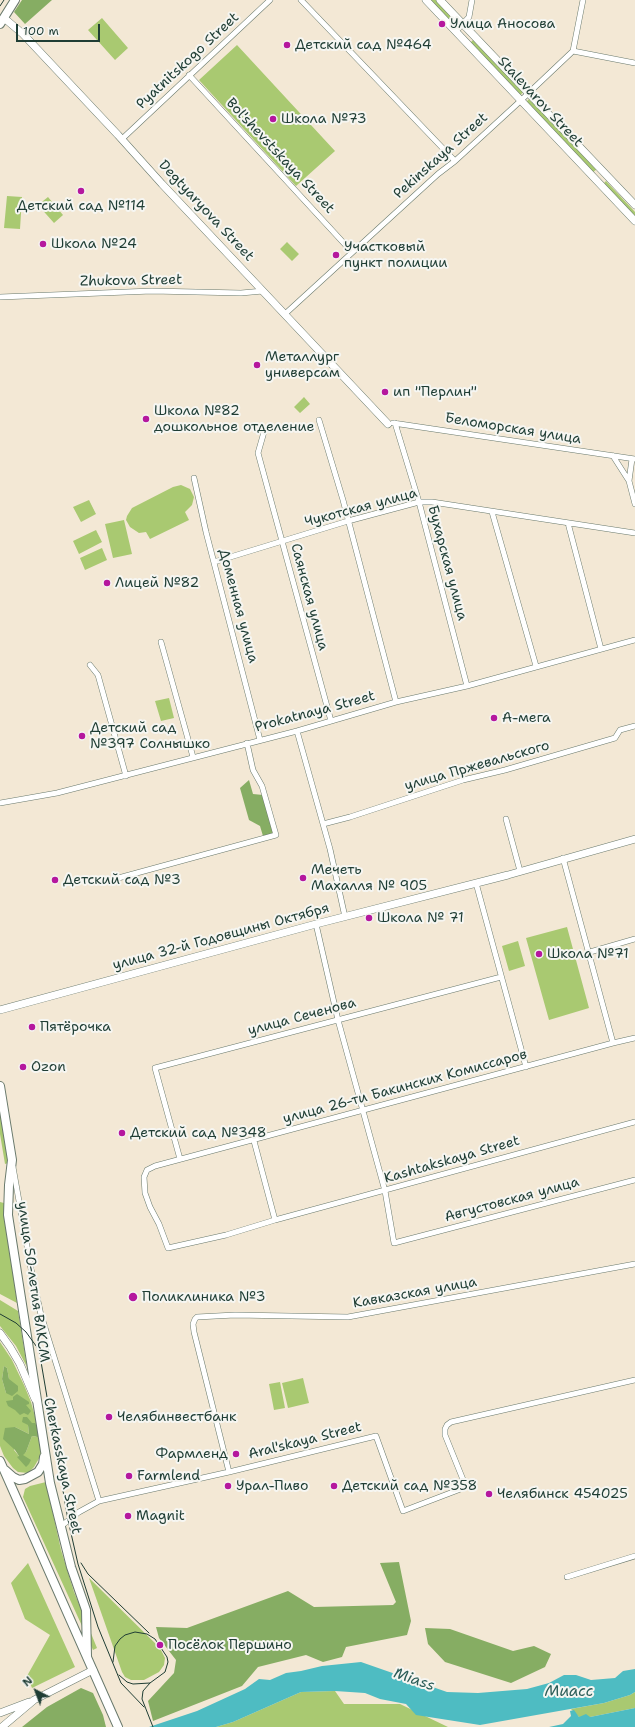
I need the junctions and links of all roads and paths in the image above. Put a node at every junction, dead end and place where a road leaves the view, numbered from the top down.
1 (15, 0) edge
2 (270, 0) edge
3 (301, 0) edge
4 (426, 0) edge
5 (440, 0) edge
6 (472, 0) edge
7 (583, 0) edge
8 (2, 21) edge
9 (463, 25) junction
10 (456, 31) junction
11 (573, 51) junction
12 (635, 63) edge
13 (189, 76) junction
14 (528, 93) junction
15 (521, 100) junction
16 (122, 138) junction
17 (454, 161) junction
18 (603, 172) junction
19 (595, 179) junction
20 (635, 205) edge
21 (635, 221) edge
22 (352, 252) junction
23 (263, 291) junction
24 (0, 296) edge
25 (286, 314) junction
26 (319, 420) dead end
27 (391, 423) junction
28 (264, 432) dead end
29 (613, 456) junction
30 (633, 459) edge
31 (194, 478) dead end
32 (629, 481) junction
33 (419, 502) junction
34 (635, 504) edge
35 (492, 512) junction
36 (348, 522) junction
37 (568, 523) junction
38 (635, 534) edge
39 (282, 542) junction
40 (214, 562) junction
41 (635, 640) edge
42 (161, 642) dead end
43 (601, 649) junction
44 (90, 665) dead end
45 (536, 666) junction
46 (466, 686) junction
47 (396, 702) junction
48 (331, 721) junction
49 (635, 726) edge
50 (297, 731) junction
51 (260, 740) junction
52 (247, 743) junction
53 (193, 757) junction
54 (126, 776) junction
55 (0, 803) edge
56 (506, 819) dead end
57 (323, 824) junction
58 (635, 839) edge
59 (563, 858) junction
60 (520, 871) junction
61 (111, 880) dead end
62 (476, 883) junction
63 (345, 917) junction
64 (316, 924) junction
65 (635, 939) edge
66 (590, 952) junction
67 (501, 977) junction
68 (0, 1010) edge
69 (338, 1020) junction
70 (635, 1038) edge
71 (613, 1043) junction
72 (526, 1067) junction
73 (0, 1086) edge
74 (363, 1110) junction
75 (635, 1122) edge
76 (254, 1141) junction
77 (180, 1159) junction
78 (12, 1160) junction
79 (635, 1180) edge
80 (385, 1191) junction
81 (275, 1220) junction
82 (168, 1248) joint
83 (635, 1264) edge
84 (0, 1333) edge
85 (635, 1380) edge
86 (39, 1410) junction
87 (45, 1454) junction
88 (1, 1463) edge
89 (229, 1472) junction
90 (99, 1501) junction
91 (60, 1527) junction
92 (635, 1556) edge
93 (567, 1577) dead end
94 (87, 1657) junction
95 (93, 1670) junction
96 (34, 1700) junction
97 (0, 1713) edge
98 (2, 1727) edge
99 (118, 1727) edge

1 - 8 main road
2 - 13 street, Pyatnitskogo Street
3 - 17 street
4 - 10 street, Stalevarov Street
5 - 9 street, Stalevarov Street
6 - 9 street
7 - 11 street
8 - 16 street, Degtyaryova Street
9 - 10 street
9 - 14 street, Stalevarov Street
10 - 15 street, Stalevarov Street
11 - 12 street
11 - 14 street, Pekinskaya Street
13 - 16 street, Pyatnitskogo Street
13 - 22 street, Bol'shevstskaya Street
14 - 15 street, Pekinskaya Street
14 - 18 street, Stalevarov Street
15 - 17 street, Pekinskaya Street
15 - 19 street, Stalevarov Street
16 - 23 street, Degtyaryova Street
17 - 22 street, Pekinskaya Street
18 - 19 street
18 - 20 street, Stalevarov Street
19 - 21 street, Stalevarov Street
22 - 25 street, Pekinskaya Street
23 - 24 street, Zhukova Street
23 - 25 street, Degtyaryova Street
25 - 27 street, Degtyaryova Street
26 - 36 street
27 - 29 street, Беломорская улица
27 - 33 street, Бухарская улица
28 - 39 street, Саянская улица
29 - 30 street, Беломорская улица
29 - 32 street
30 - 32 street
31 - 40 street, Доменная улица
32 - 34 street
33 - 35 street, Чукотская улица
33 - 36 street, Чукотская улица
33 - 46 street, Бухарская улица
35 - 37 street, Чукотская улица
35 - 45 street
36 - 39 street, Чукотская улица
36 - 47 street
37 - 38 street, Чукотская улица
37 - 43 street
39 - 40 street, Чукотская улица
39 - 48 street, Саянская улица
40 - 51 street, Доменная улица
41 - 43 street, Prokatnaya Street
42 - 53 street
43 - 45 street, Prokatnaya Street
44 - 54 street
45 - 46 street, Prokatnaya Street
46 - 47 street, Prokatnaya Street
47 - 48 street, Prokatnaya Street
48 - 50 street, Prokatnaya Street
49 - 57 street, улица Пржевальского
50 - 51 street, Prokatnaya Street
50 - 57 street
51 - 52 street, Prokatnaya Street
52 - 53 street, Prokatnaya Street
52 - 61 street
53 - 54 street, Prokatnaya Street
54 - 55 street, Prokatnaya Street
56 - 60 street
57 - 63 street
58 - 59 street, улица 32-й Годовщины Октября
59 - 60 street, улица 32-й Годовщины Октября
59 - 66 street
60 - 62 street, улица 32-й Годовщины Октября
62 - 63 street, улица 32-й Годовщины Октября
62 - 67 street
63 - 64 street, улица 32-й Годовщины Октября
64 - 68 street, улица 32-й Годовщины Октября
64 - 69 street
65 - 66 street
66 - 71 street
67 - 69 street, улица Сеченова
67 - 72 street
69 - 74 street
69 - 77 street, улица Сеченова
70 - 71 street, улица 26-ти Бакинских Комиссаров
71 - 72 street, улица 26-ти Бакинских Комиссаров
72 - 74 street, улица 26-ти Бакинских Комиссаров
73 - 78 main road, улица 50-летия ВЛКСМ
74 - 76 street, улица 26-ти Бакинских Комиссаров
74 - 80 street
75 - 80 street, Kashtakskaya Street
76 - 77 street, улица 26-ти Бакинских Комиссаров
76 - 81 street
77 - 82 street, улица 26-ти Бакинских Комиссаров
78 - 86 main road, улица 50-летия ВЛКСМ
78 - 90 street
79 - 80 street, Августовская улица
80 - 81 street, Kashtakskaya Street
81 - 82 street, Kashtakskaya Street
83 - 89 street, Кавказская улица
84 - 86 street, Cherkasskaya Street
85 - 89 street, Aral'skaya Street
86 - 87 main road, Cherkasskaya Street
87 - 88 main road
87 - 91 main road, Cherkasskaya Street
88 - 94 main road
89 - 90 street, Aral'skaya Street
90 - 91 street, Aral'skaya Street
91 - 94 main road, Cherkasskaya Street
92 - 93 street
94 - 95 main road
95 - 96 street
95 - 99 main road
96 - 97 street
96 - 98 street

